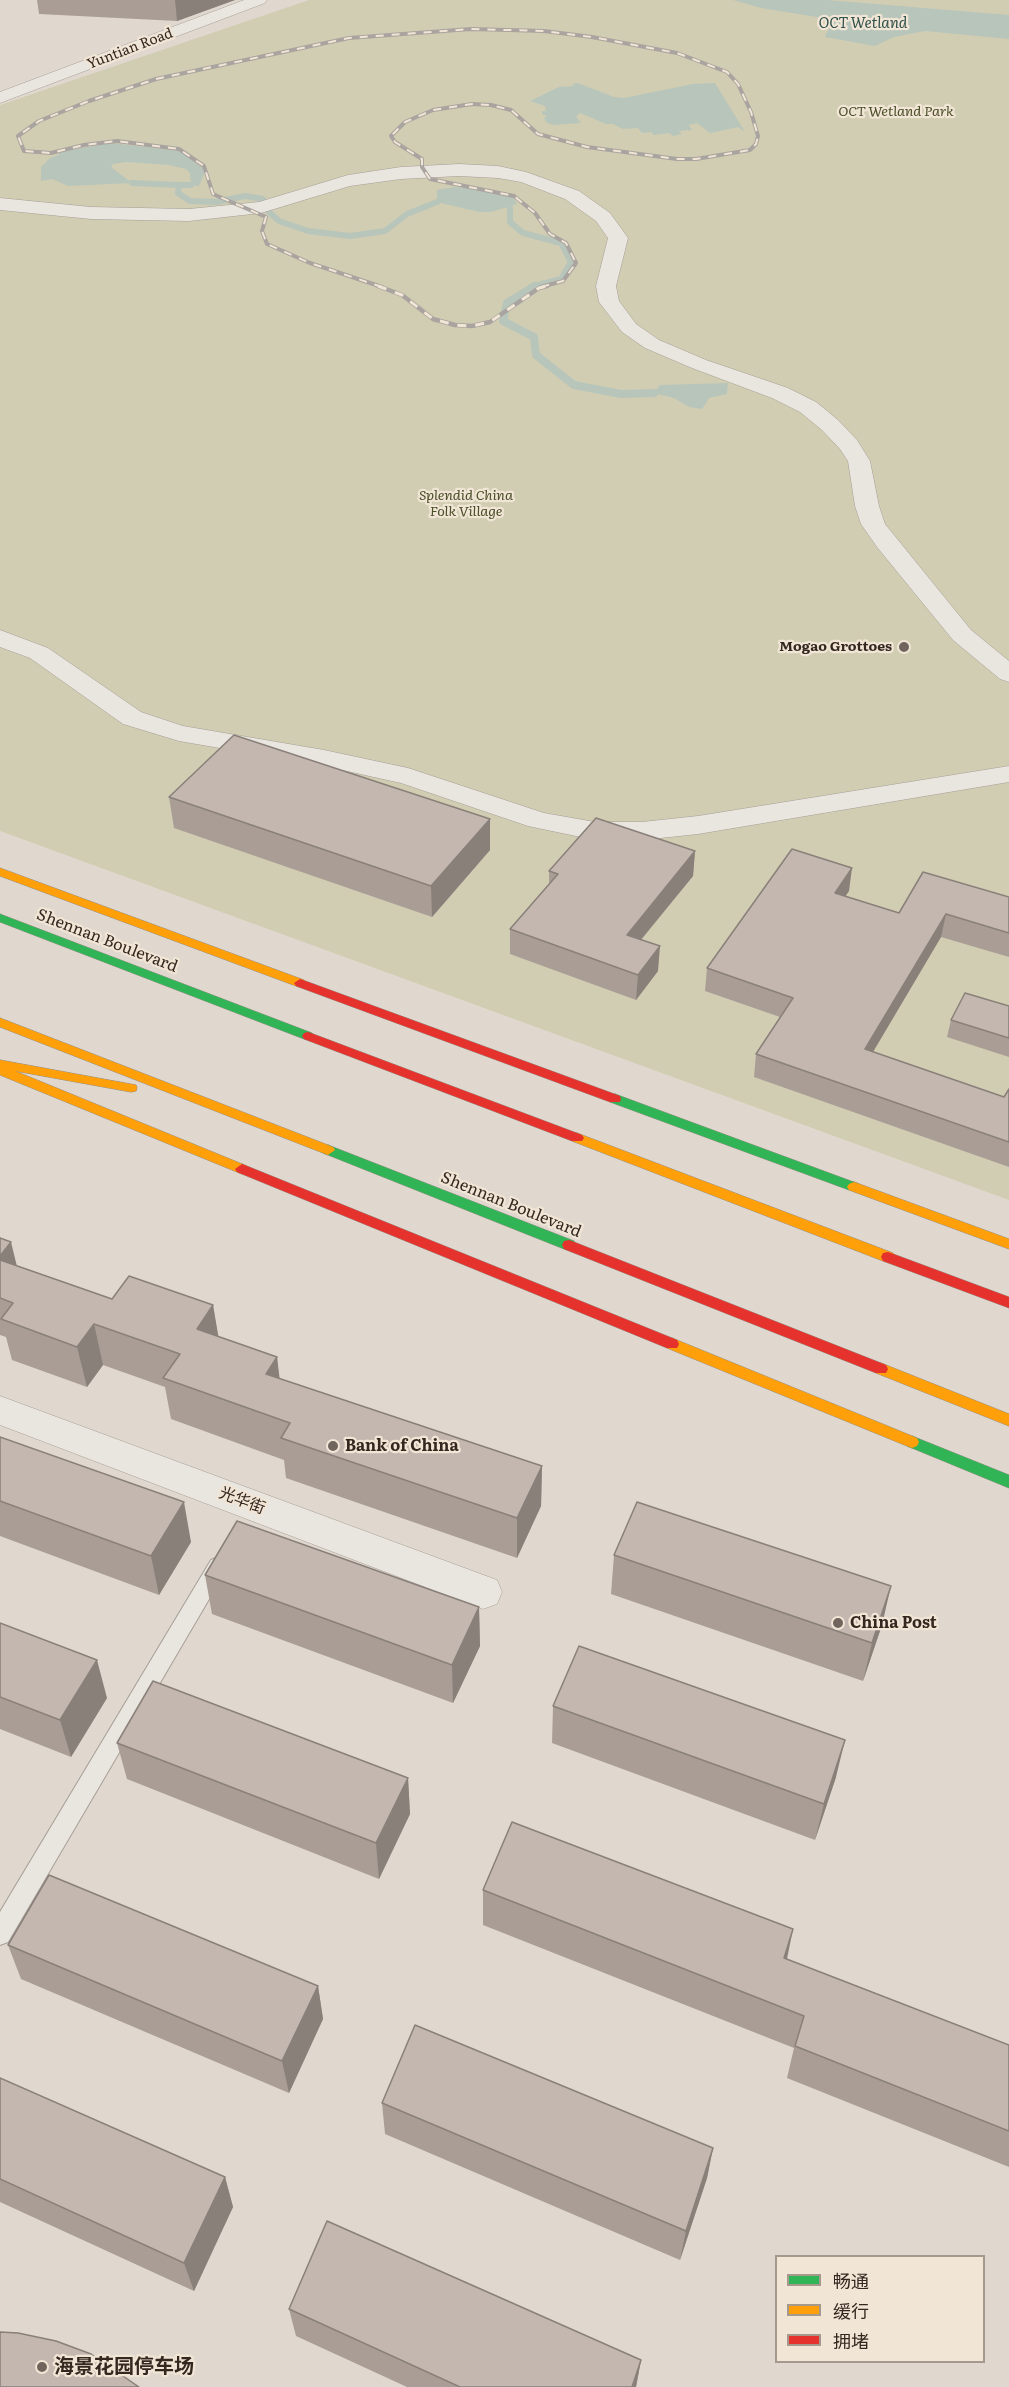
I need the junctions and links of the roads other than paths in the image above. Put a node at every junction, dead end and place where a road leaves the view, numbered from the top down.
1 (259, 0) edge
2 (0, 98) edge
3 (0, 204) edge
4 (0, 638) edge
5 (1009, 674) edge
6 (1009, 774) edge
7 (0, 872) edge
8 (0, 918) edge
9 (0, 1022) edge
10 (0, 1064) edge
11 (0, 1070) edge
12 (210, 1103) junction
13 (1009, 1244) edge
14 (1009, 1303) edge
15 (0, 1410) edge
16 (1009, 1420) edge
17 (1009, 1482) edge
18 (230, 1546) edge
19 (483, 1592) dead end
20 (0, 1934) edge

1 - 2 street, Yuntian Road
3 - 5 street
4 - 6 street
7 - 13 main road
8 - 14 main road, Shennan Boulevard
9 - 12 main road, Shennan Boulevard
10 - 12 main road
11 - 17 main road
12 - 16 main road, Shennan Boulevard
15 - 19 street, 光华街
18 - 20 lane

